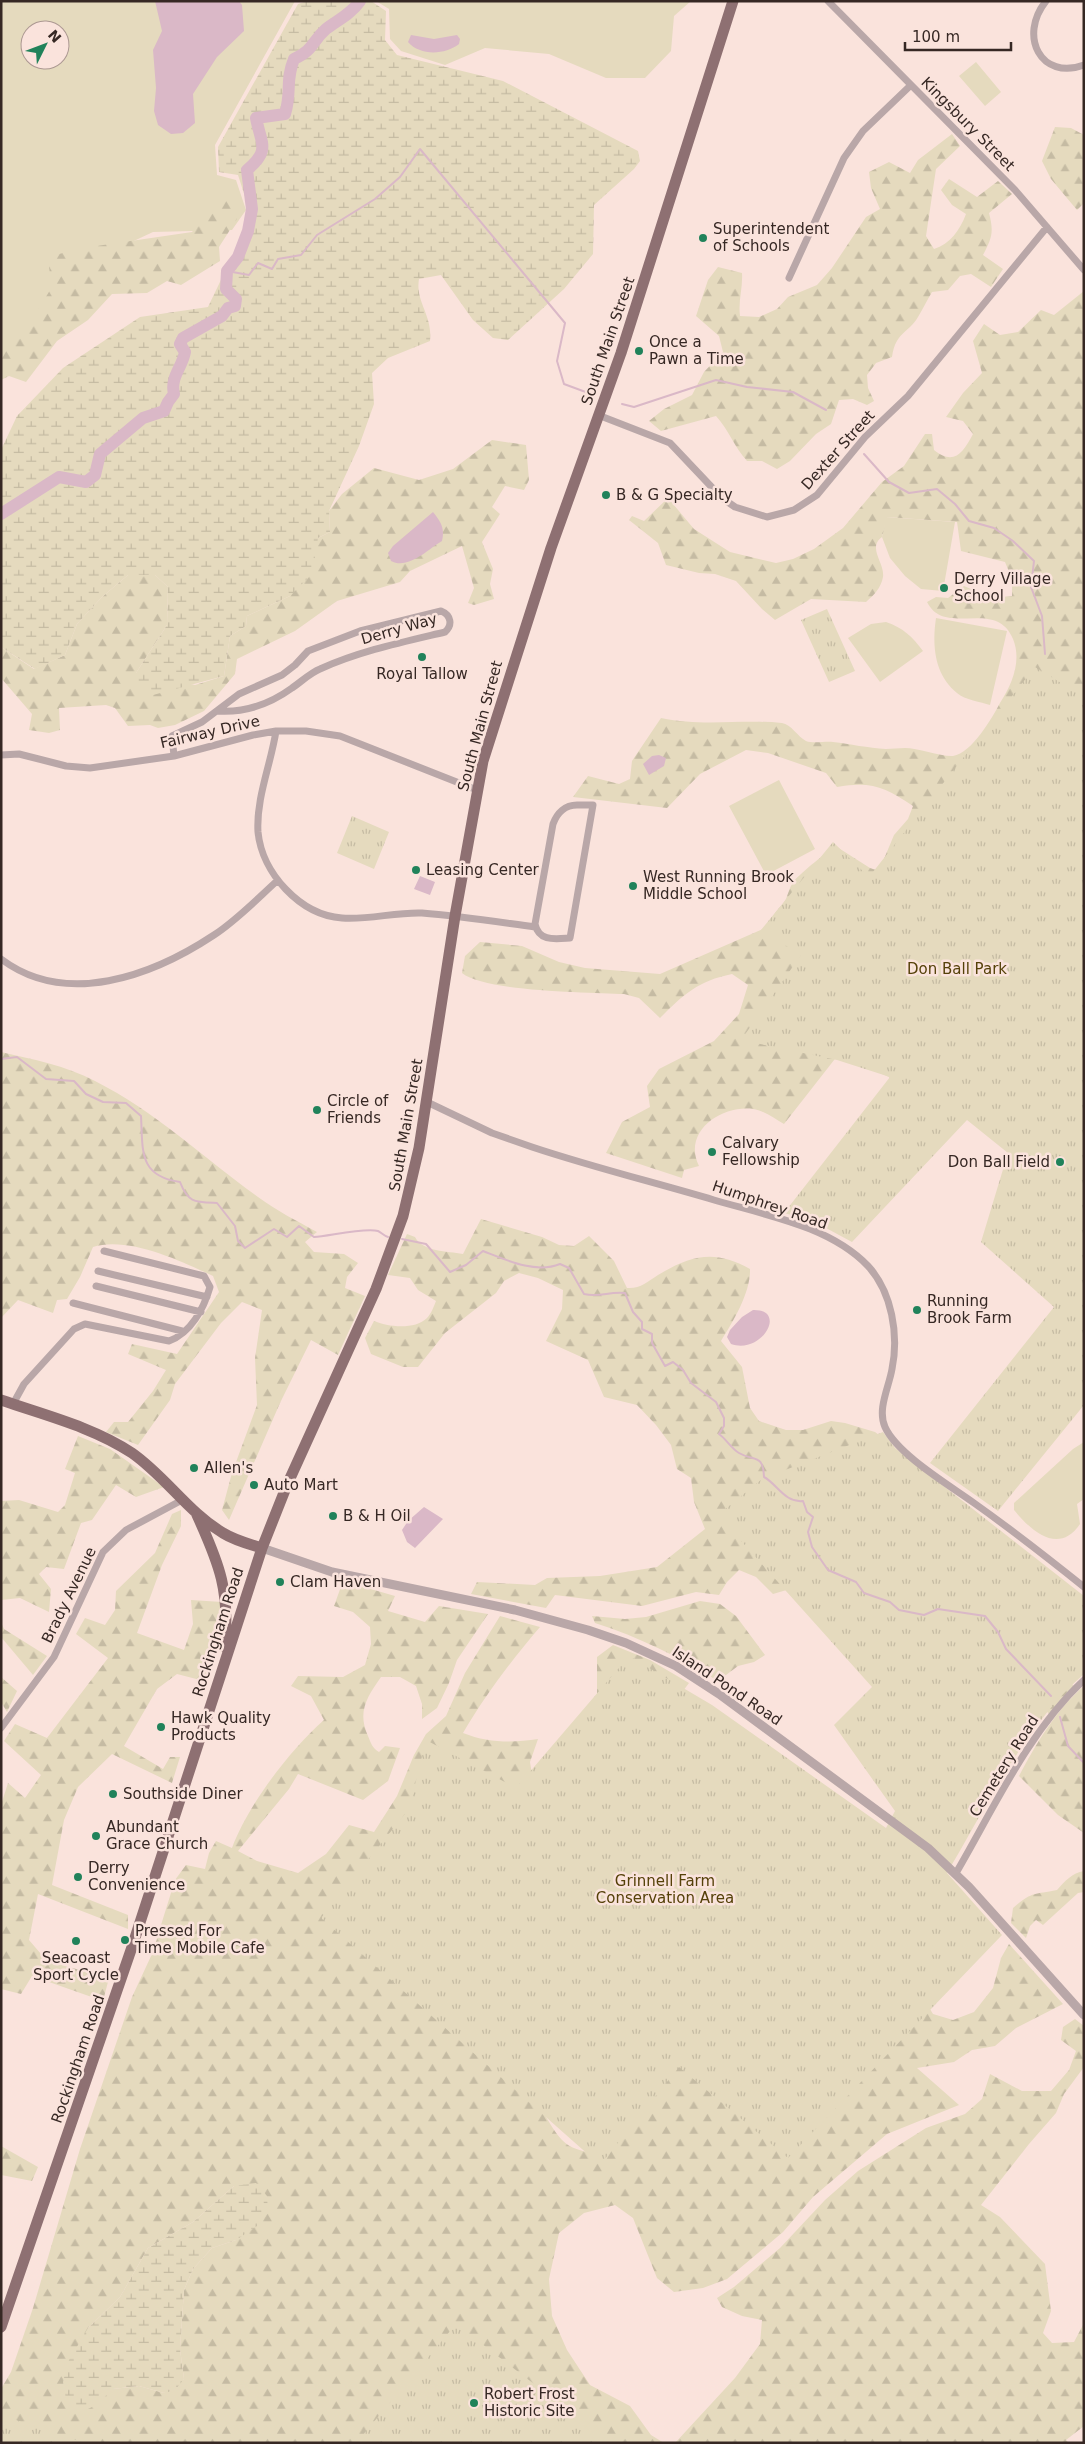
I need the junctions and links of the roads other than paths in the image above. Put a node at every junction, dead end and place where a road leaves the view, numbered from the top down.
1 (733, 1) edge
2 (828, 1) edge
3 (1046, 1) edge
4 (1084, 65) edge
5 (911, 85) junction
6 (1047, 227) junction
7 (1084, 270) edge
8 (789, 278) dead end
9 (598, 415) junction
10 (217, 712) junction
11 (276, 731) junction
12 (1, 755) edge
13 (174, 756) junction
14 (477, 790) junction
15 (278, 880) junction
16 (455, 916) junction
17 (536, 927) junction
18 (1, 958) edge
19 (427, 1102) junction
20 (104, 1251) dead end
21 (98, 1271) dead end
22 (96, 1286) dead end
23 (207, 1297) junction
24 (73, 1304) dead end
25 (201, 1312) junction
26 (182, 1331) junction
27 (1, 1400) edge
28 (13, 1404) junction
29 (184, 1499) junction
30 (196, 1512) junction
31 (262, 1548) junction
32 (1084, 1587) edge
33 (220, 1673) junction
34 (1084, 1680) edge
35 (1, 1728) edge
36 (956, 1873) junction
37 (1084, 2015) edge
38 (1, 2327) edge

1 - 9 main road, South Main Street
2 - 5 street, Kingsbury Street
3 - 4 street
5 - 6 street, Kingsbury Street
5 - 8 street
6 - 7 street, Kingsbury Street
6 - 9 street, Dexter Street
9 - 14 main road, South Main Street
10 - 10 street, Derry Way
10 - 13 street, Derry Way
11 - 13 street, Fairway Drive
11 - 14 street, Fairway Drive
11 - 15 street
12 - 13 street, Fairway Drive
14 - 16 main road, South Main Street
15 - 16 street
15 - 18 street
16 - 17 street
16 - 19 main road, South Main Street
17 - 17 street
19 - 31 main road, South Main Street
19 - 32 street, Humphrey Road
20 - 23 street
21 - 23 street
22 - 25 street
23 - 25 street
24 - 26 street
25 - 26 street
26 - 28 street
27 - 28 main road
28 - 29 main road
29 - 30 main road
29 - 35 street, Brady Avenue
30 - 31 main road
30 - 33 main road
31 - 33 main road, Rockingham Road
31 - 36 street, Island Pond Road
33 - 38 main road, Rockingham Road
34 - 36 street, Cemetery Road
36 - 37 street, Island Pond Road

